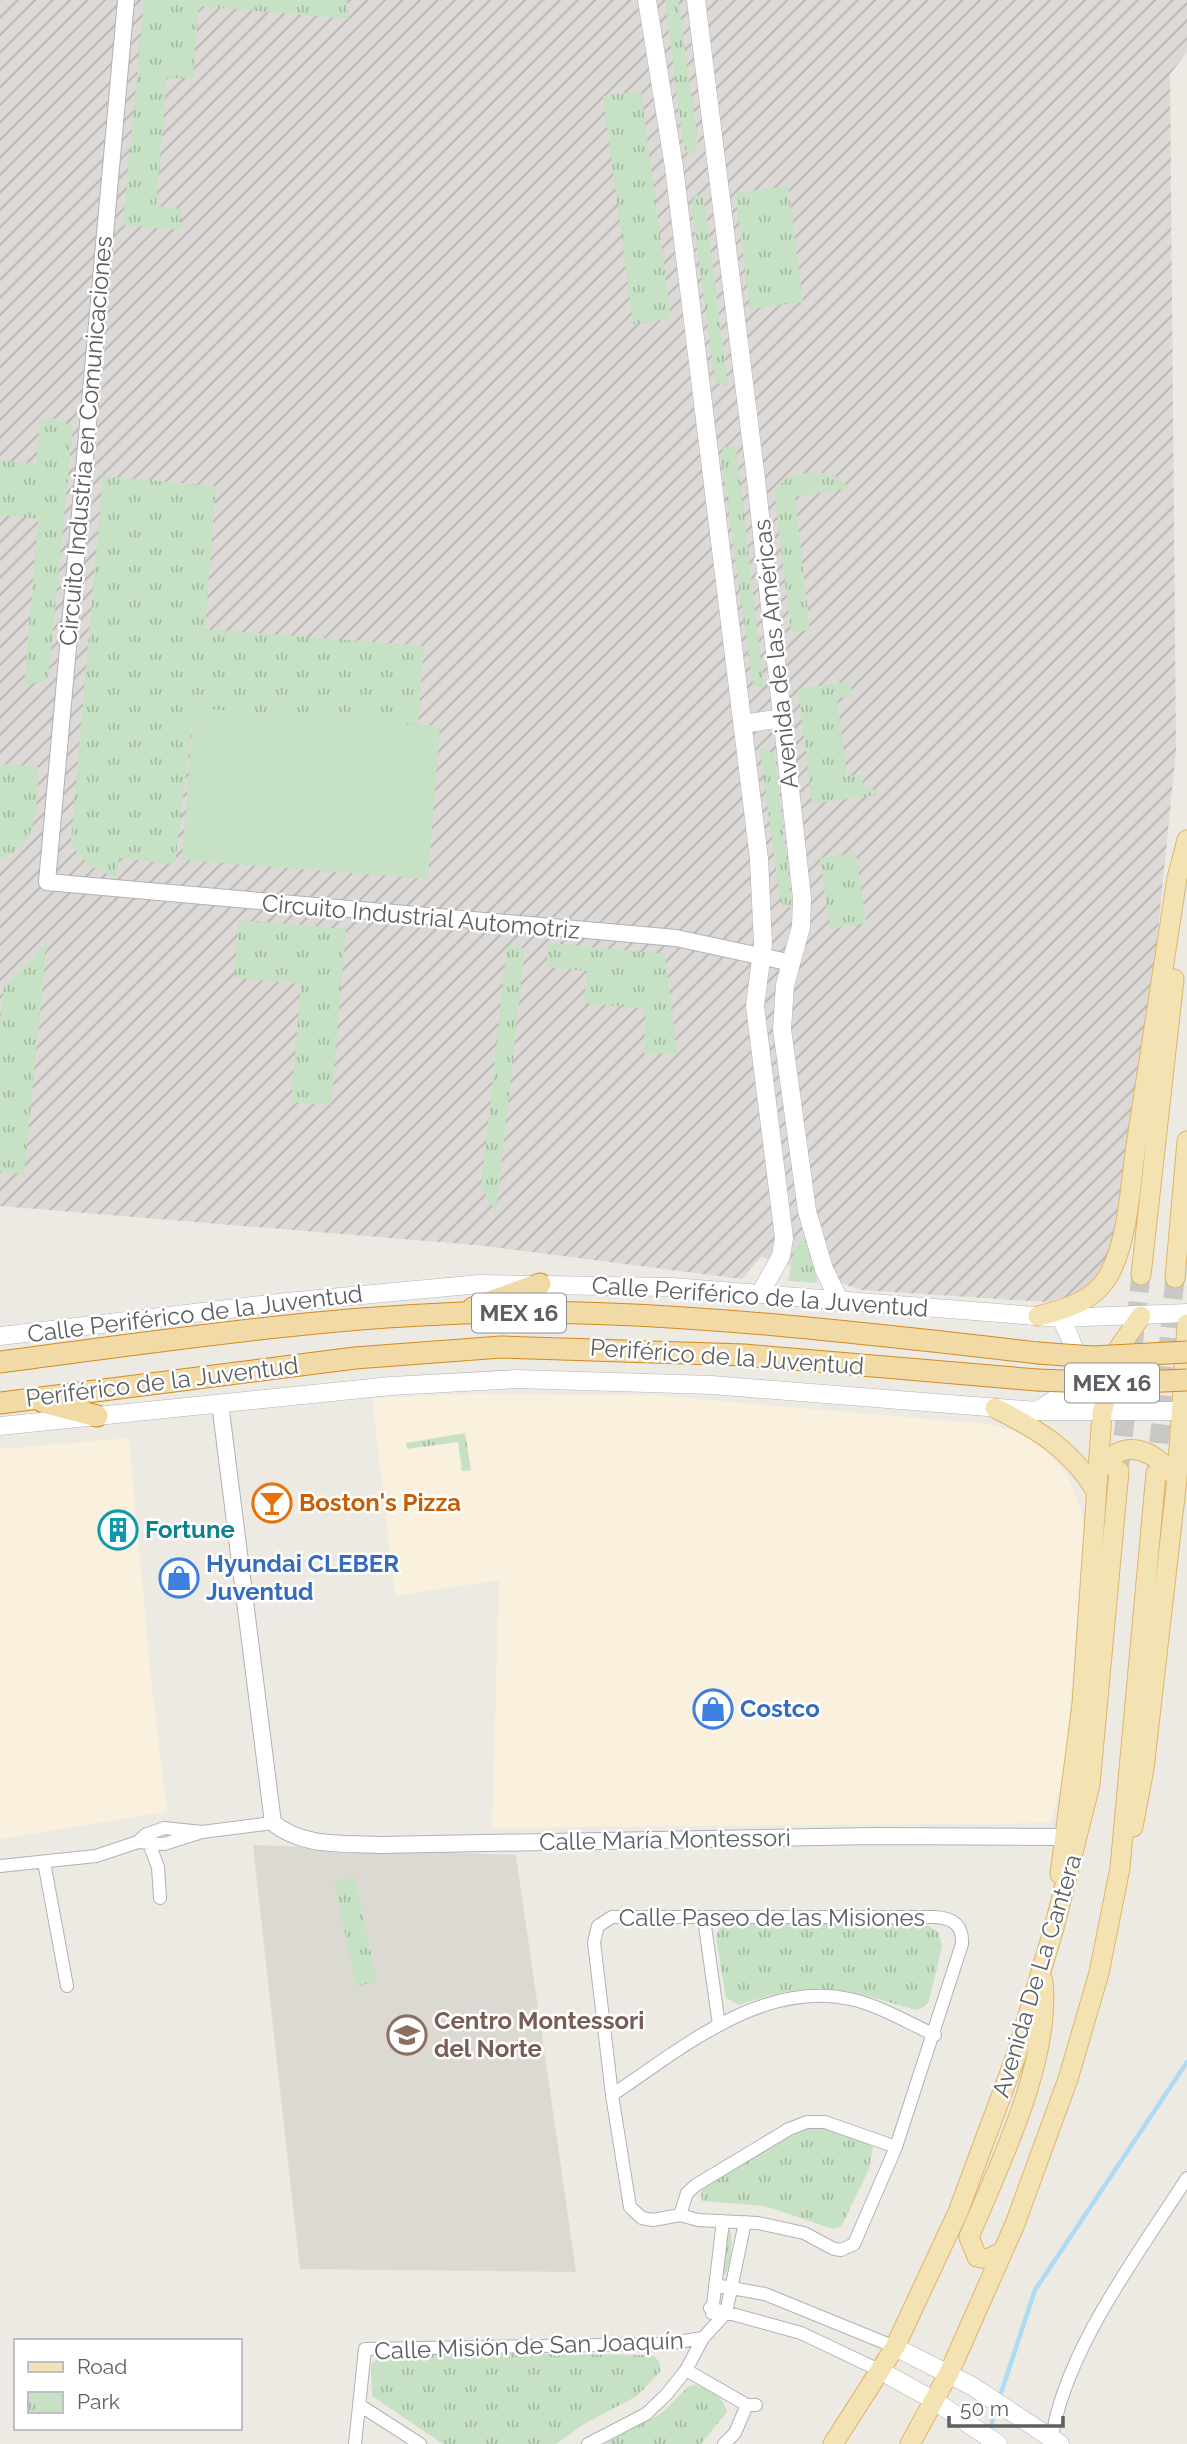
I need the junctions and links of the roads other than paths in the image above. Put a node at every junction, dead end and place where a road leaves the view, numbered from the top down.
1 (125, 0) edge
2 (132, 0) edge
3 (647, 0) edge
4 (696, 0) edge
5 (124, 19) junction
6 (782, 718) junction
7 (743, 724) junction
8 (1187, 840) edge
9 (1187, 864) edge
10 (47, 882) joint
11 (762, 958) junction
12 (792, 963) junction
13 (1187, 1141) edge
14 (807, 1211) junction
15 (783, 1215) junction
16 (1141, 1275) tunnel mouth
17 (1175, 1278) tunnel mouth
18 (540, 1284) junction
19 (760, 1294) junction
20 (840, 1301) junction
21 (456, 1314) junction
22 (1187, 1314) edge
23 (1038, 1316) junction
24 (1141, 1316) junction
25 (1061, 1318) junction
26 (1187, 1324) edge
27 (0, 1336) edge
28 (1187, 1352) edge
29 (5, 1359) edge
30 (1187, 1380) edge
31 (31, 1399) junction
32 (0, 1403) edge
33 (220, 1403) junction
34 (995, 1408) junction
35 (1036, 1411) junction
36 (1185, 1411) edge
37 (1102, 1413) junction
38 (97, 1416) junction
39 (0, 1426) edge
40 (1180, 1467) edge
41 (1119, 1471) tunnel mouth
42 (1156, 1473) tunnel mouth
43 (1097, 1482) junction
44 (273, 1823) junction
45 (1063, 1837) junction
46 (144, 1840) junction
47 (44, 1862) junction
48 (0, 1866) edge
49 (1119, 1868) junction
50 (1064, 1890) junction
51 (160, 1898) dead end
52 (704, 1919) junction
53 (1042, 1970) junction
54 (67, 1986) dead end
55 (719, 2025) junction
56 (935, 2035) junction
57 (612, 2095) junction
58 (896, 2147) junction
59 (1187, 2178) edge
60 (680, 2215) junction
61 (723, 2221) junction
62 (745, 2222) junction
63 (1002, 2252) junction
64 (715, 2285) junction
65 (733, 2289) junction
66 (797, 2306) junction
67 (710, 2308) junction
68 (726, 2313) junction
69 (715, 2324) junction
70 (787, 2328) junction
71 (703, 2338) junction
72 (895, 2347) junction
73 (686, 2370) junction
74 (881, 2371) junction
75 (949, 2372) junction
76 (935, 2401) junction
77 (361, 2406) junction
78 (1054, 2442) edge
79 (355, 2444) edge
80 (421, 2444) edge
81 (589, 2444) edge
82 (724, 2444) edge
83 (833, 2444) edge
84 (910, 2444) edge
85 (998, 2444) edge

1 - 5 street, Circuito Industria en Comunicaciones
2 - 5 street
3 - 7 main road, Avenida de las Américas
4 - 6 main road, Avenida de las Américas
5 - 10 street, Circuito Industria en Comunicaciones
6 - 7 main road
6 - 12 main road, Avenida de las Américas
7 - 11 main road, Avenida de las Américas
8 - 23 main road
9 - 16 main road
10 - 11 street, Circuito Industrial Automotriz
11 - 12 street, Circuito Industrial Automotriz
11 - 15 main road, Avenida de las Américas
12 - 14 main road, Avenida de las Américas
13 - 17 main road
14 - 15 main road
14 - 20 main road, Avenida de las Américas
15 - 19 main road, Avenida de las Américas
18 - 19 main road, Calle Periférico de la Juventud
18 - 21 highway
18 - 27 main road, Calle Periférico de la Juventud
19 - 20 main road, Calle Periférico de la Juventud
20 - 23 main road, Calle Periférico de la Juventud
21 - 28 highway, Periférico de la Juventud / MEX 16, bridge
21 - 29 highway, Periférico de la Juventud / MEX 16
22 - 24 main road, Calle Periférico de la Juventud
23 - 25 main road, Calle Periférico de la Juventud
24 - 25 main road, Calle Periférico de la Juventud
24 - 37 main road
25 - 35 main road
26 - 36 main road
30 - 31 highway, Periférico de la Juventud / MEX 16, bridge
31 - 32 highway, Periférico de la Juventud / MEX 16
31 - 38 highway
33 - 34 main road
33 - 38 main road
33 - 44 street
34 - 35 main road
34 - 43 main road
35 - 37 main road
36 - 37 main road
36 - 40 main road
37 - 43 main road
38 - 39 main road
40 - 43 main road
40 - 49 main road
41 - 50 main road, Avenida De La Cantera
42 - 49 main road, Avenida De La Cantera
43 - 45 main road
44 - 45 street, Calle María Montessori
44 - 46 street
45 - 50 main road
46 - 47 street
46 - 51 street
47 - 48 street
47 - 54 street
49 - 63 main road, Avenida De La Cantera
50 - 53 main road, Avenida De La Cantera
52 - 55 street
52 - 56 street, Calle Paseo de las Misiones
52 - 57 street, Calle Paseo de las Misiones
53 - 63 main road
53 - 72 main road, Avenida De La Cantera
55 - 56 street
55 - 57 street
56 - 58 street, Calle Paseo de las Misiones
57 - 60 street, Calle Paseo de las Misiones
58 - 60 street
58 - 62 street, Calle Paseo de las Misiones
59 - 78 street
60 - 61 street, Calle Paseo de las Misiones
61 - 62 street, Calle Paseo de las Misiones
61 - 64 street
62 - 65 street
63 - 75 main road, Avenida De La Cantera
64 - 65 street
64 - 67 street
65 - 66 street
65 - 68 street
66 - 70 street
66 - 72 street
67 - 68 street
67 - 69 street
68 - 69 street
68 - 70 street
69 - 71 street
70 - 74 street
71 - 73 street
71 - 77 street, Calle Misión de San Joaquín
72 - 74 main road, Avenida De La Cantera
72 - 75 main road
73 - 81 street
73 - 82 street
74 - 76 main road
74 - 83 main road, Avenida De La Cantera
75 - 76 main road, Avenida De La Cantera
75 - 78 main road
76 - 84 main road, Avenida De La Cantera
76 - 85 main road
77 - 79 street, Calle Misión de San Joaquín
77 - 80 street

